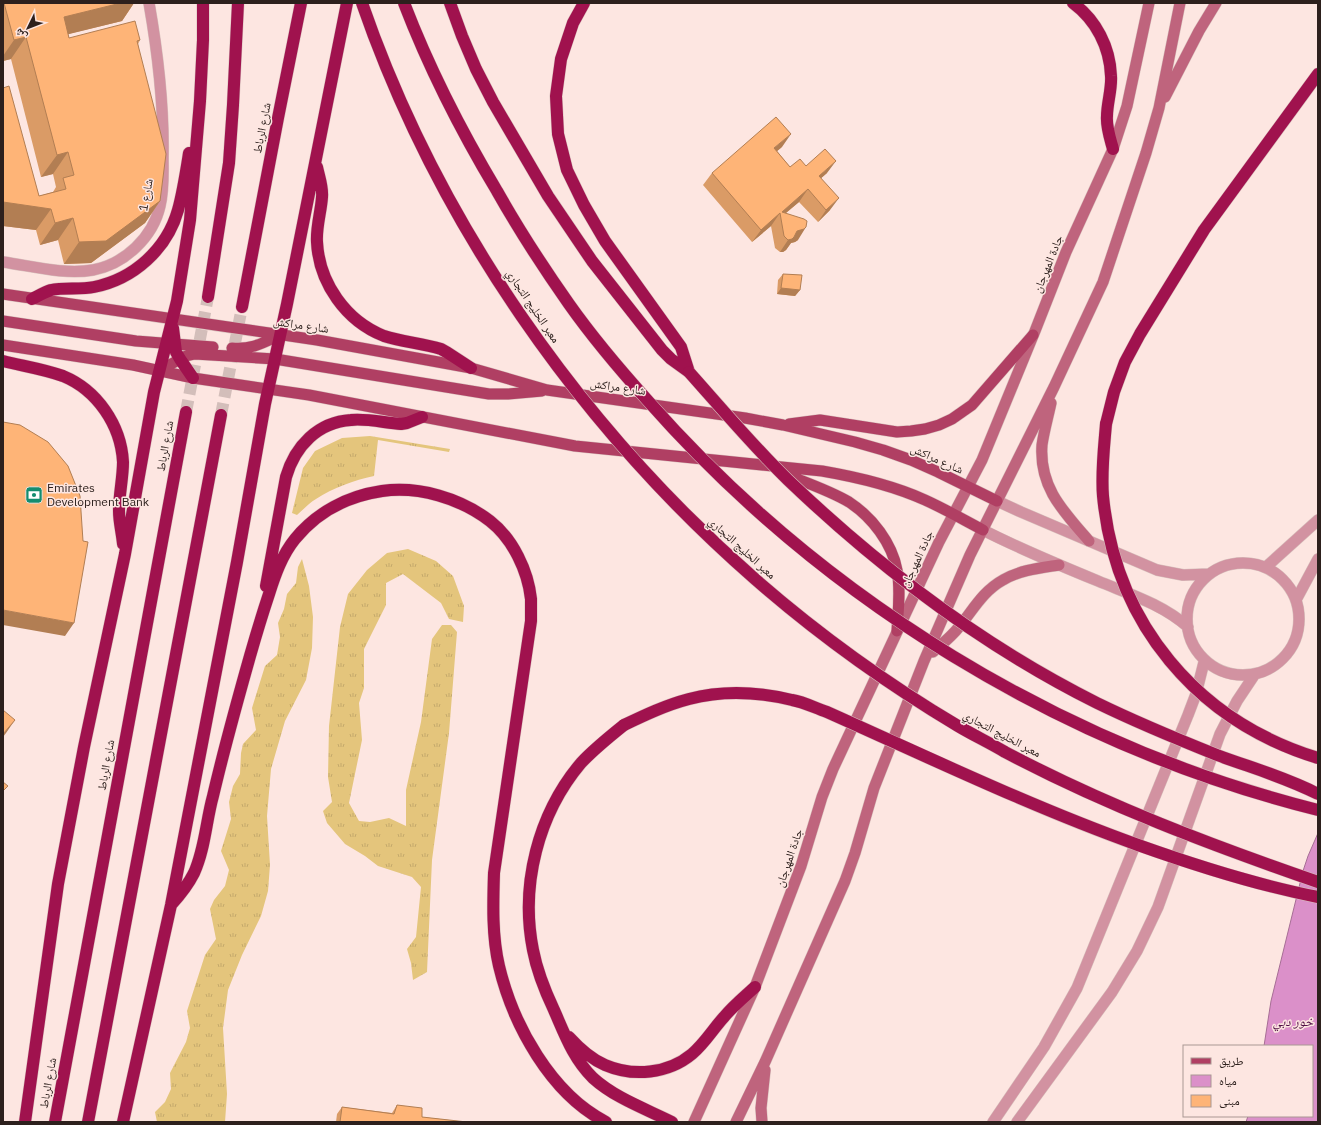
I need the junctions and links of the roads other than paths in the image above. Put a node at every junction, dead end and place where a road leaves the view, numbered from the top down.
1 (149, 3) edge
2 (203, 3) edge
3 (238, 3) edge
4 (301, 3) edge
5 (347, 3) edge
6 (362, 3) edge
7 (404, 3) edge
8 (450, 3) edge
9 (584, 3) edge
10 (1072, 3) edge
11 (1149, 3) edge
12 (1180, 3) edge
13 (1216, 3) edge
14 (1318, 74) edge
15 (200, 101) junction
16 (1159, 108) junction
17 (1113, 149) junction
18 (316, 161) junction
19 (3, 262) edge
20 (3, 294) edge
21 (208, 297) tunnel mouth
22 (32, 299) junction
23 (242, 306) tunnel mouth
24 (172, 319) junction
25 (3, 321) edge
26 (280, 335) junction
27 (1033, 335) junction
28 (3, 344) edge
29 (170, 344) junction
30 (275, 358) junction
31 (180, 359) junction
32 (3, 361) edge
33 (471, 368) junction
34 (160, 370) junction
35 (689, 372) junction
36 (193, 378) junction
37 (1054, 387) junction
38 (269, 388) junction
39 (547, 390) junction
40 (186, 412) tunnel mouth
41 (221, 416) tunnel mouth
42 (422, 417) junction
43 (783, 425) junction
44 (765, 465) junction
45 (968, 487) junction
46 (997, 501) junction
47 (953, 514) junction
48 (1318, 520) edge
49 (983, 530) junction
50 (1089, 541) junction
51 (125, 554) junction
52 (1318, 559) edge
53 (1059, 565) junction
54 (1266, 567) junction
55 (1209, 574) junction
56 (1296, 600) junction
57 (261, 616) junction
58 (1188, 627) junction
59 (897, 631) junction
60 (924, 661) junction
61 (1204, 662) junction
62 (1255, 674) junction
63 (1318, 758) edge
64 (1318, 794) edge
65 (1318, 810) edge
66 (1318, 882) edge
67 (1318, 897) edge
68 (171, 905) junction
69 (755, 987) junction
70 (562, 1028) junction
71 (765, 1062) junction
72 (603, 1121) edge
73 (25, 1122) edge
74 (55, 1122) edge
75 (88, 1122) edge
76 (123, 1122) edge
77 (672, 1122) edge
78 (694, 1122) edge
79 (736, 1122) edge
80 (762, 1122) edge
81 (993, 1122) edge
82 (1017, 1122) edge

1 - 19 street, شارع 1
2 - 15 highway
3 - 21 highway
4 - 23 highway, شارع الرباط
5 - 18 highway
6 - 66 highway, معبر الخليج التجاري, bridge
7 - 65 highway, bridge
8 - 35 highway
9 - 35 highway
10 - 17 highway
11 - 17 main road, جادة المهرجان
12 - 16 main road
13 - 16 main road
14 - 63 highway, bridge
15 - 22 highway
15 - 24 highway
16 - 37 main road
17 - 27 main road, جادة المهرجان
18 - 26 highway
18 - 33 highway
20 - 22 main road, شارع مراكش
22 - 24 main road, شارع مراكش
24 - 26 main road, شارع مراكش
24 - 29 highway
25 - 29 main road
26 - 29 main road
26 - 30 highway
26 - 33 main road, شارع مراكش
27 - 43 main road
27 - 45 main road, جادة المهرجان
28 - 34 main road
29 - 31 highway
29 - 34 highway
30 - 31 main road
30 - 38 highway
30 - 39 main road
31 - 34 main road
31 - 36 highway
32 - 51 highway
33 - 39 main road, شارع مراكش
34 - 36 main road
34 - 51 highway
35 - 64 highway, bridge
36 - 38 main road
37 - 46 main road
37 - 50 main road
38 - 42 main road
38 - 68 highway
39 - 43 main road, شارع مراكش
40 - 74 highway, شارع الرباط
41 - 75 highway
42 - 44 main road
42 - 57 highway
43 - 45 main road, شارع مراكش
44 - 47 main road
44 - 59 main road
45 - 46 main road, شارع مراكش
45 - 47 main road, جادة المهرجان
46 - 49 main road
46 - 50 street, شارع مراكش
47 - 49 main road
47 - 59 main road, جادة المهرجان
48 - 54 street
49 - 53 street
49 - 60 main road
50 - 55 street, شارع مراكش
51 - 73 highway
52 - 56 street
53 - 58 street
53 - 60 main road
54 - 55 street
54 - 56 street
55 - 58 street
56 - 62 street
57 - 68 highway
57 - 72 highway
58 - 61 street
59 - 69 main road, جادة المهرجان
60 - 71 main road
61 - 62 street
61 - 81 street
62 - 82 street
67 - 70 highway, bridge
68 - 76 highway
69 - 70 highway
69 - 78 main road, جادة المهرجان
70 - 77 highway
71 - 79 main road
71 - 80 main road

